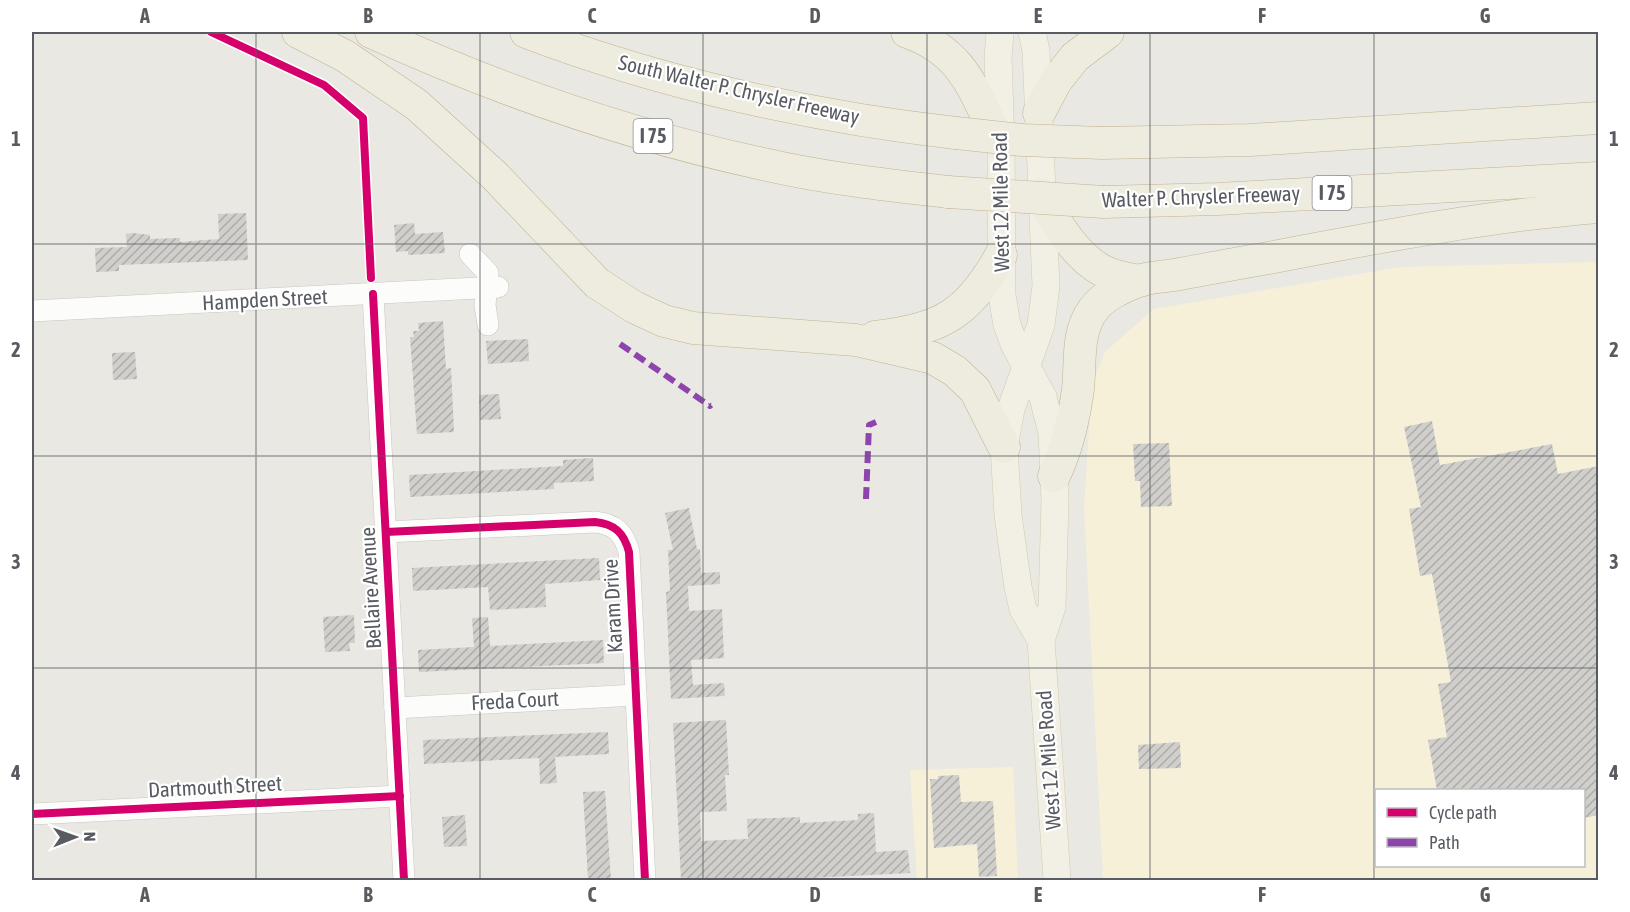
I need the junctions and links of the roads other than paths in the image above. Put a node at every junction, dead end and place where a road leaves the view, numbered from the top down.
1 (298, 32) edge
2 (371, 32) edge
3 (526, 32) edge
4 (906, 32) edge
5 (1000, 32) edge
6 (1032, 32) edge
7 (1108, 32) edge
8 (1039, 113) junction
9 (1599, 118) edge
10 (1001, 145) junction
11 (1599, 178) edge
12 (1041, 194) junction
13 (1599, 207) edge
14 (470, 254) dead end
15 (1001, 255) junction
16 (1140, 281) junction
17 (493, 287) junction
18 (373, 294) junction
19 (32, 311) edge
20 (488, 325) dead end
21 (856, 340) junction
22 (1026, 367) junction
23 (1004, 447) junction
24 (1054, 476) junction
25 (386, 532) junction
26 (1041, 640) junction
27 (636, 695) junction
28 (395, 708) junction
29 (400, 796) junction
30 (32, 814) edge
31 (404, 880) edge
32 (645, 880) edge
33 (1057, 880) edge

1 - 21 highway
2 - 11 highway, Walter P. Chrysler Freeway / I 75, bridge
3 - 9 highway, South Walter P. Chrysler Freeway, bridge
4 - 10 highway
5 - 10 main road, West 12 Mile Road
6 - 8 main road, West 12 Mile Road
7 - 8 highway
8 - 12 main road, West 12 Mile Road
10 - 15 main road, West 12 Mile Road
12 - 16 highway
12 - 22 main road, West 12 Mile Road
13 - 16 highway
14 - 17 street
15 - 21 highway
15 - 22 main road, West 12 Mile Road
16 - 24 highway
17 - 18 street, Hampden Street
17 - 20 street
18 - 19 street, Hampden Street
18 - 25 street, Bellaire Avenue
21 - 23 highway
22 - 23 main road, West 12 Mile Road
22 - 24 main road, West 12 Mile Road
23 - 26 main road, West 12 Mile Road
24 - 26 main road, West 12 Mile Road
25 - 27 street, Karam Drive
25 - 28 street, Bellaire Avenue
26 - 33 main road, West 12 Mile Road
27 - 28 street, Freda Court
27 - 32 street, Karam Drive
28 - 29 street, Bellaire Avenue
29 - 30 street, Dartmouth Street
29 - 31 street, Bellaire Avenue

